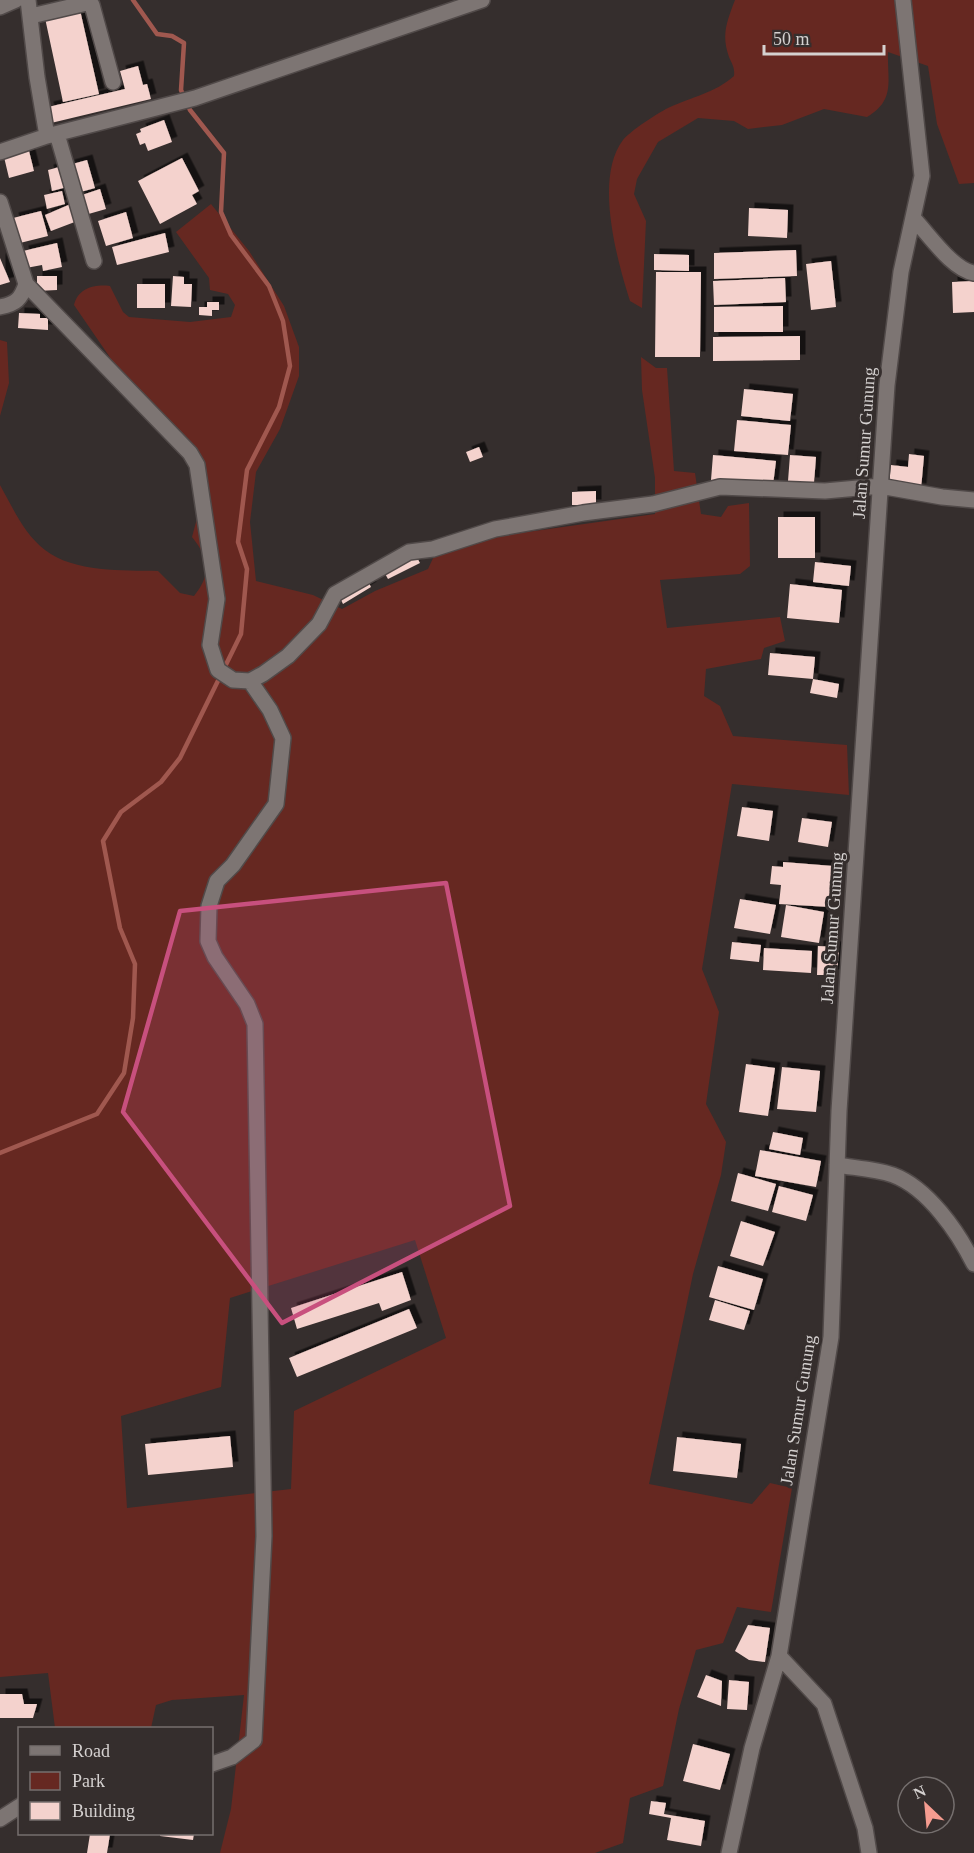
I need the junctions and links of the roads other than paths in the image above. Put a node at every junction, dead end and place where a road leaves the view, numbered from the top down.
1 (16, 0) edge
2 (28, 0) edge
3 (482, 0) edge
4 (903, 0) edge
5 (0, 7) edge
6 (31, 16) junction
7 (113, 82) dead end
8 (52, 135) junction
9 (0, 152) edge
10 (0, 202) edge
11 (914, 219) junction
12 (94, 261) dead end
13 (974, 273) edge
14 (26, 284) junction
15 (0, 307) edge
16 (880, 486) junction
17 (974, 500) edge
18 (250, 681) junction
19 (837, 1165) junction
20 (974, 1264) edge
21 (779, 1656) junction
22 (213, 1764) edge
23 (18, 1807) edge
24 (0, 1820) edge
25 (729, 1853) edge
26 (869, 1853) edge

1 - 5 street
2 - 6 street
3 - 8 street
4 - 11 street, Jalan Sumur Gunung
6 - 7 street
6 - 8 street
8 - 9 street
8 - 12 street
10 - 14 street
11 - 13 street
11 - 16 street, Jalan Sumur Gunung
14 - 15 street
14 - 18 street
16 - 17 street
16 - 18 street
16 - 19 street, Jalan Sumur Gunung
18 - 22 street
19 - 20 street
19 - 21 street, Jalan Sumur Gunung
21 - 25 street, Jalan Sumur Gunung
21 - 26 street
23 - 24 street

